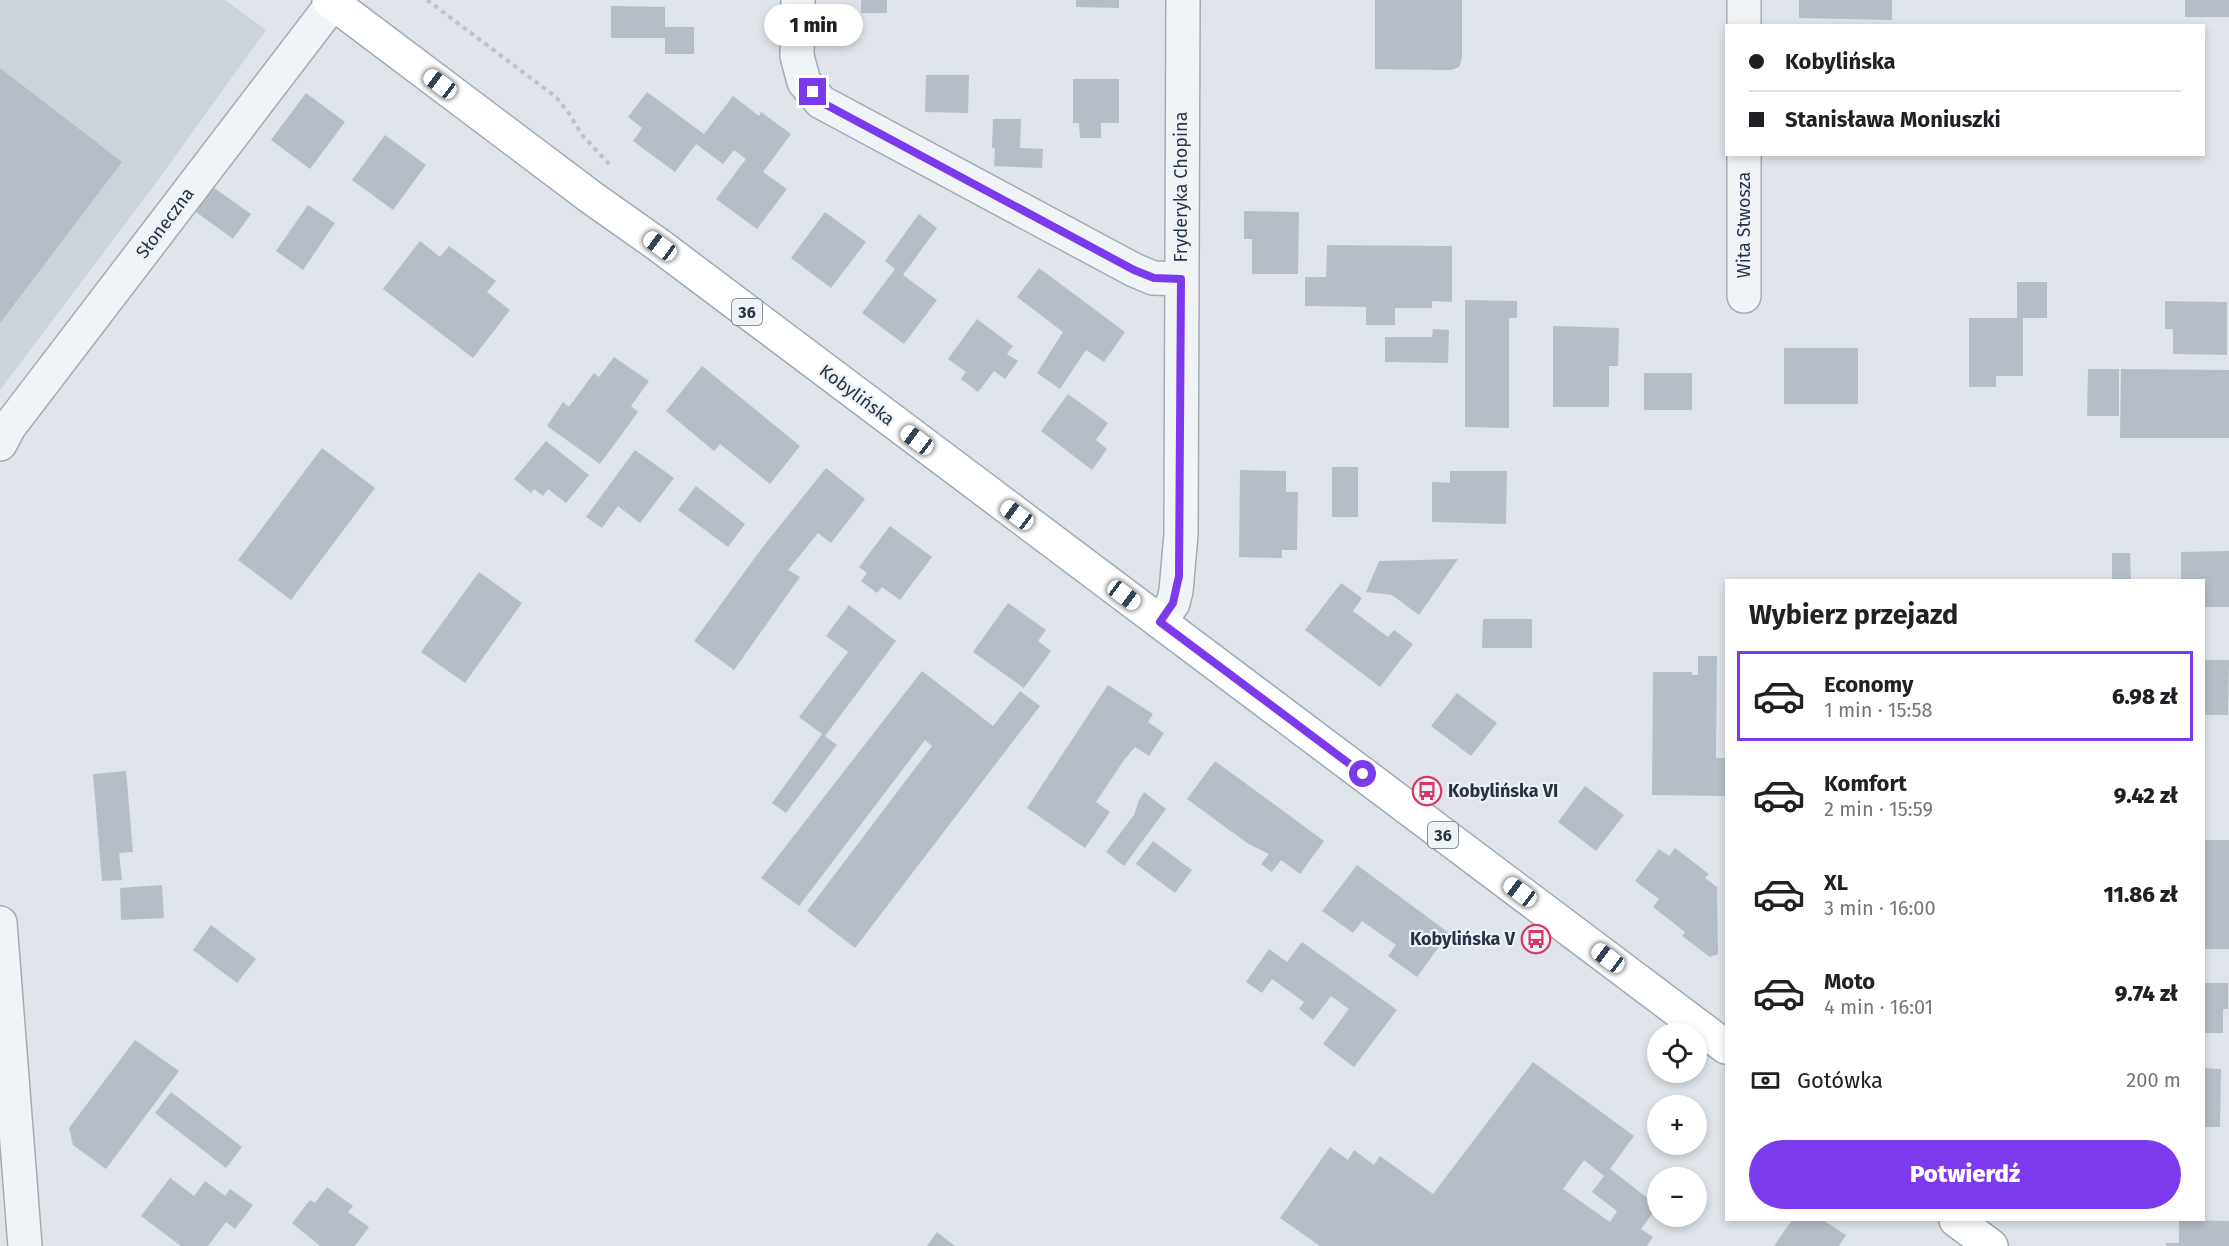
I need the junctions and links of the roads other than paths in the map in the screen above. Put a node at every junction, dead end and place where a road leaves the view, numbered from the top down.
1 (798, 0) edge
2 (1183, 0) edge
3 (1744, 0) edge
4 (331, 1) edge
5 (1744, 24) edge
6 (1744, 156) edge
7 (1181, 279) junction
8 (1744, 296) dead end
9 (0, 444) edge
10 (1160, 622) junction
11 (0, 923) edge
12 (1725, 1046) edge
13 (1957, 1221) edge
14 (25, 1246) edge
15 (1991, 1246) edge

1 - 7 street
2 - 7 street, Fryderyka Chopina
3 - 5 street
4 - 9 street, Słoneczna
4 - 10 main road, Kobylińska / 36
6 - 8 street, Wita Stwosza
7 - 10 street, Fryderyka Chopina
10 - 12 main road, Kobylińska / 36
11 - 14 street
13 - 15 main road

